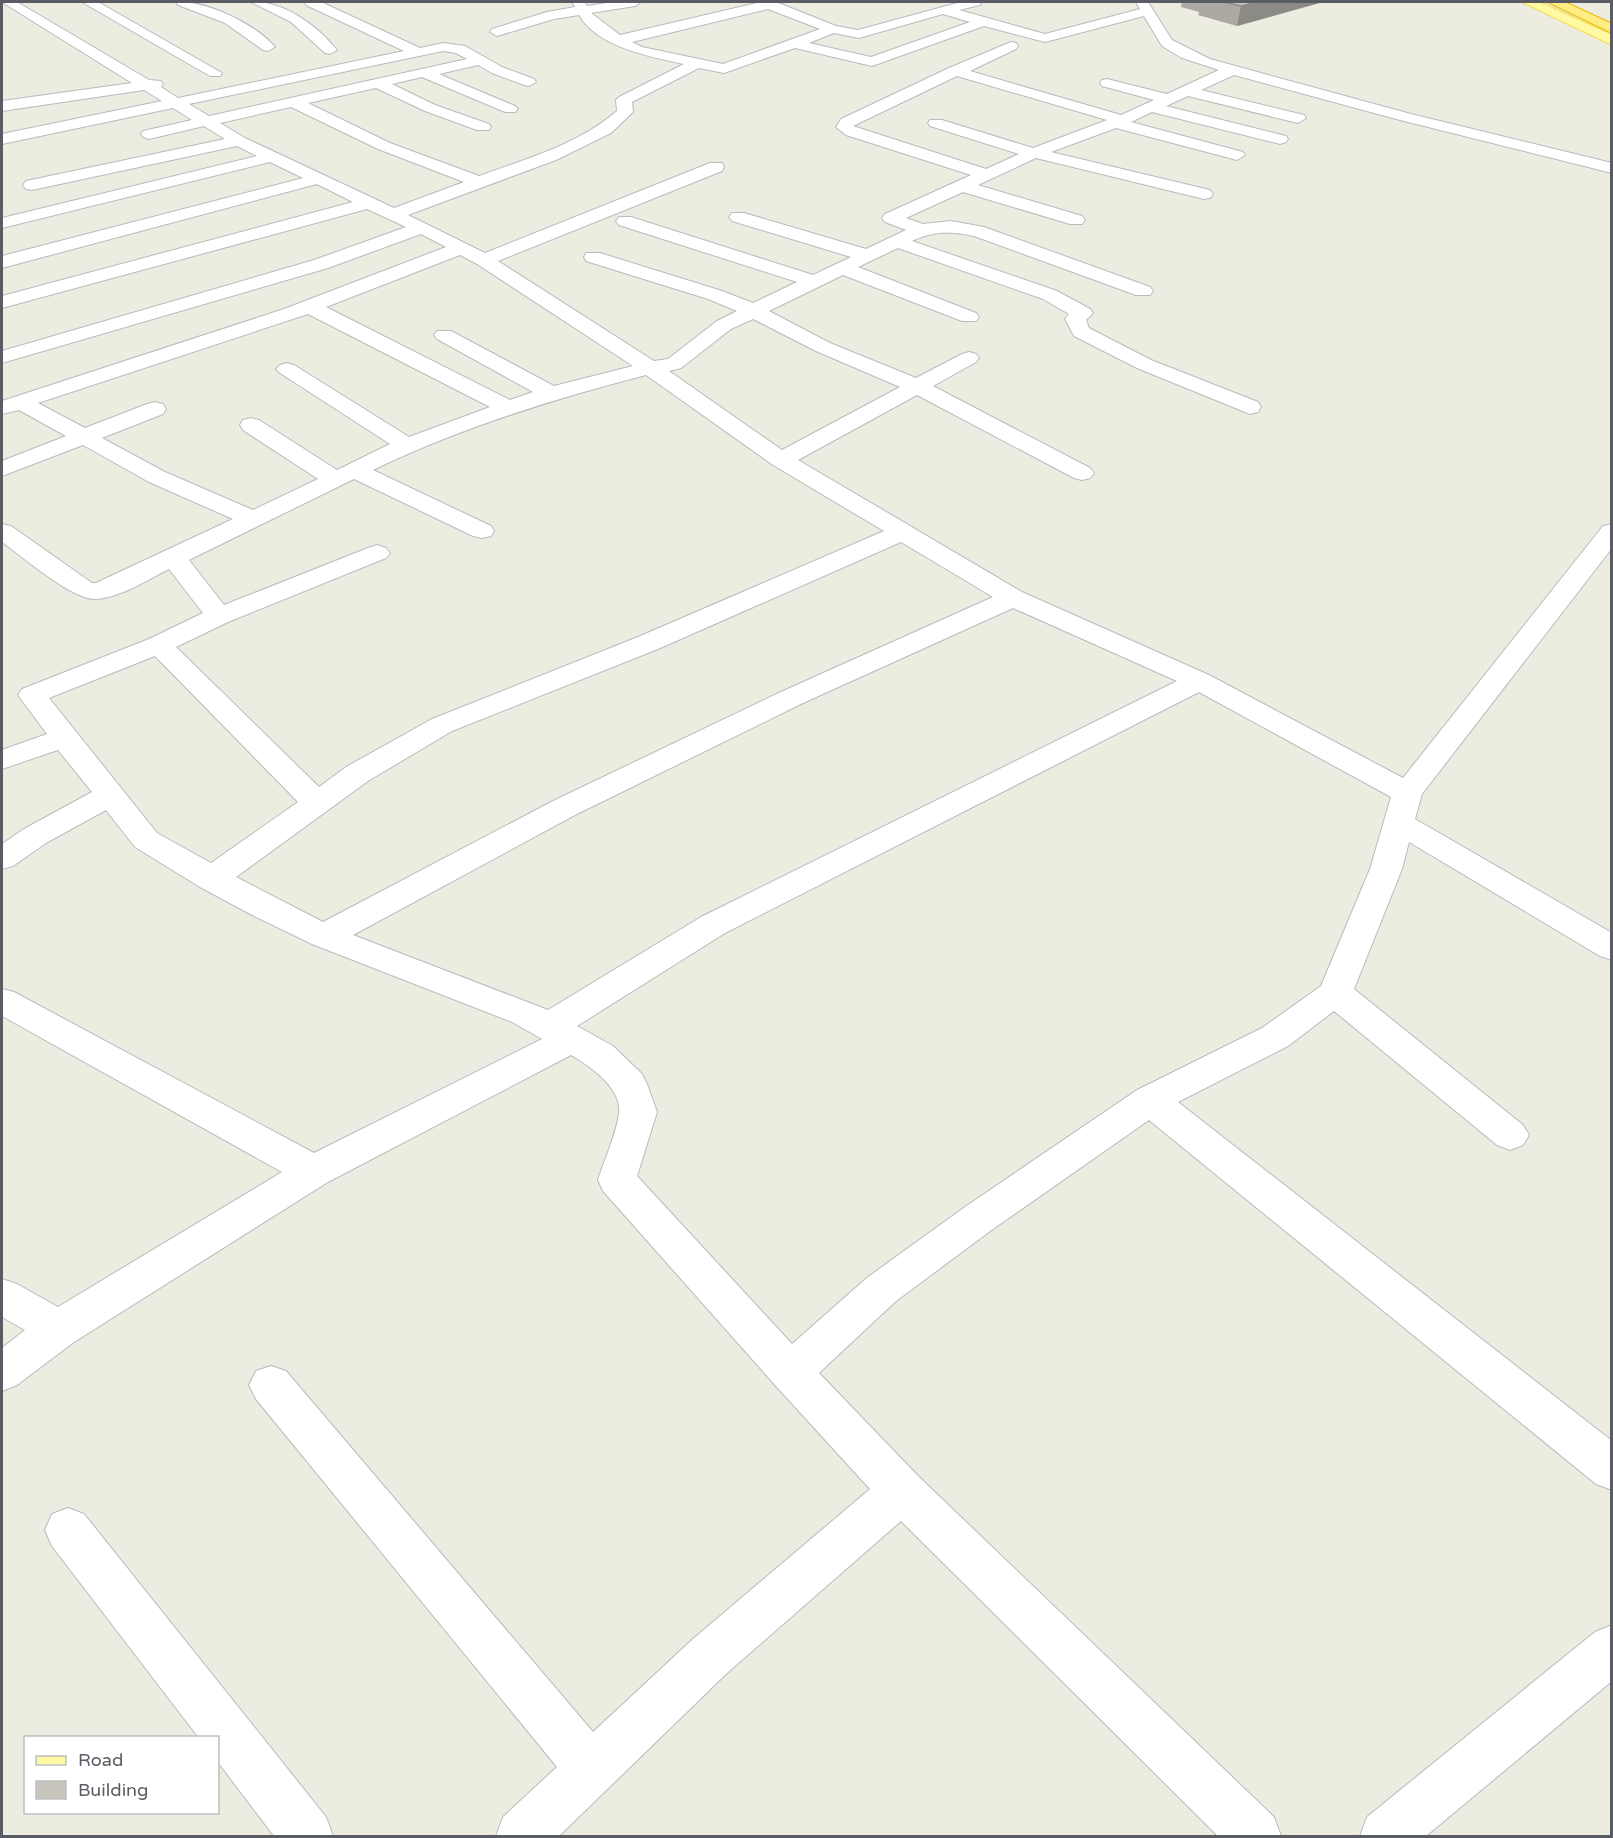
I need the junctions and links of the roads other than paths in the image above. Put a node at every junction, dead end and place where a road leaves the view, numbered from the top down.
1 (9, 2) edge
2 (89, 2) edge
3 (183, 2) edge
4 (258, 2) edge
5 (313, 2) edge
6 (635, 2) edge
7 (915, 2) edge
8 (975, 2) edge
9 (1529, 2) edge
10 (1556, 2) edge
11 (725, 3) dead end
12 (767, 3) edge
13 (580, 5) edge
14 (1145, 6) edge
15 (942, 10) junction
16 (679, 12) dead end
17 (812, 20) junction
18 (982, 22) junction
19 (622, 24) dead end
20 (791, 26) dead end
21 (599, 28) junction
22 (1611, 28) edge
23 (833, 29) junction
24 (497, 32) dead end
25 (391, 39) junction
26 (617, 40) junction
27 (1611, 41) edge
28 (792, 43) junction
29 (360, 45) dead end
30 (1011, 46) dead end
31 (268, 47) dead end
32 (418, 52) junction
33 (309, 55) dead end
34 (759, 55) junction
35 (480, 60) junction
36 (522, 63) dead end
37 (698, 63) junction
38 (792, 63) dead end
39 (497, 70) junction
40 (1232, 70) junction
41 (954, 71) junction
42 (425, 73) junction
43 (189, 78) dead end
44 (529, 82) dead end
45 (1107, 83) dead end
46 (380, 84) junction
47 (891, 85) dead end
48 (164, 89) junction
49 (914, 90) junction
50 (1187, 91) junction
51 (293, 102) junction
52 (1159, 103) junction
53 (2, 106) edge
54 (510, 109) dead end
55 (1298, 118) dead end
56 (207, 121) junction
57 (1119, 121) junction
58 (936, 123) dead end
59 (483, 127) dead end
60 (149, 134) dead end
61 (2, 139) edge
62 (1280, 139) dead end
63 (239, 141) junction
64 (1034, 153) junction
65 (1237, 155) dead end
66 (509, 156) dead end
67 (271, 157) junction
68 (527, 165) junction
69 (716, 166) dead end
70 (1611, 168) edge
71 (988, 175) junction
72 (316, 179) junction
73 (481, 183) junction
74 (32, 185) dead end
75 (963, 186) junction
76 (1204, 194) dead end
77 (368, 203) junction
78 (394, 214) junction
79 (738, 217) dead end
80 (1076, 220) dead end
81 (625, 221) dead end
82 (2, 223) edge
83 (422, 228) junction
84 (921, 230) junction
85 (897, 242) junction
86 (460, 248) junction
87 (868, 256) junction
88 (593, 257) dead end
89 (484, 260) junction
90 (2, 262) edge
91 (843, 268) junction
92 (814, 282) junction
93 (1143, 291) dead end
94 (2, 302) edge
95 (308, 306) junction
96 (754, 311) junction
97 (969, 317) dead end
98 (444, 335) dead end
99 (2, 357) edge
100 (969, 358) dead end
101 (650, 368) junction
102 (287, 369) dead end
103 (918, 387) junction
104 (551, 393) junction
105 (10, 405) edge
106 (1250, 407) dead end
107 (508, 408) junction
108 (155, 409) dead end
109 (251, 425) dead end
110 (82, 436) junction
111 (407, 445) junction
112 (781, 460) junction
113 (2, 469) edge
114 (1083, 473) dead end
115 (344, 475) junction
116 (254, 519) junction
117 (2, 531) edge
118 (482, 531) dead end
119 (1611, 531) edge
120 (903, 532) junction
121 (377, 553) dead end
122 (174, 558) junction
123 (1013, 598) junction
124 (219, 616) junction
125 (159, 645) junction
126 (1199, 681) junction
127 (64, 738) junction
128 (2, 760) edge
129 (110, 795) junction
130 (317, 803) junction
131 (1403, 808) junction
132 (2, 859) edge
133 (211, 879) junction
134 (324, 936) junction
135 (1611, 948) edge
136 (1335, 993) junction
137 (2, 1000) edge
138 (560, 1033) junction
139 (1150, 1100) junction
140 (1510, 1136) dead end
141 (314, 1171) junction
142 (2, 1296) edge
143 (59, 1329) junction
144 (2, 1372) edge
145 (790, 1372) junction
146 (271, 1385) dead end
147 (1611, 1469) edge
148 (902, 1491) junction
149 (68, 1530) dead end
150 (1611, 1648) edge
151 (591, 1769) junction
152 (307, 1836) edge
153 (522, 1836) edge
154 (1255, 1836) edge
155 (1386, 1836) edge

1 - 48 street
2 - 43 street
3 - 31 street
4 - 33 street
5 - 25 street
6 - 13 street
7 - 15 street
8 - 15 street
9 - 27 main road
10 - 22 highway
11 - 16 street
12 - 17 street
12 - 26 street
13 - 21 street
13 - 24 street
14 - 18 street
14 - 40 street
15 - 18 street
15 - 23 street
17 - 20 street
17 - 23 street
18 - 28 street
19 - 21 street
21 - 26 street
23 - 28 street
25 - 29 street
25 - 32 street
26 - 37 street
28 - 34 street
30 - 41 street
32 - 35 street
32 - 48 street
34 - 37 street
34 - 38 street
35 - 39 street
35 - 42 street
36 - 39 street
37 - 68 street
39 - 44 street
40 - 50 street
40 - 70 street
41 - 49 street
41 - 57 street
42 - 46 street
42 - 54 street
45 - 52 street
46 - 51 street
46 - 59 street
47 - 49 street
48 - 53 street
48 - 56 street
48 - 61 street
49 - 71 street
50 - 52 street
50 - 55 street
51 - 56 street
51 - 73 street
52 - 57 street
52 - 62 street
56 - 60 street
56 - 63 street
57 - 64 street
57 - 65 street
58 - 64 street
63 - 67 street
63 - 74 street
64 - 71 street
64 - 76 street
66 - 68 street
67 - 72 street
67 - 82 street
68 - 73 street
69 - 89 street
71 - 75 street
72 - 77 street
72 - 90 street
73 - 78 street
75 - 80 street
75 - 84 street
77 - 78 street
77 - 94 street
78 - 83 street
79 - 87 street
81 - 92 street
83 - 86 street
83 - 99 street
84 - 85 street
84 - 93 street
85 - 87 street
85 - 106 street
86 - 89 street
86 - 95 street
87 - 91 street
88 - 96 street
89 - 101 street
91 - 92 street
91 - 97 street
92 - 96 street
95 - 105 street
95 - 107 street
96 - 101 street
96 - 103 street
98 - 104 street
100 - 103 street
101 - 104 street
101 - 112 street
102 - 111 street
103 - 112 street
103 - 114 street
104 - 107 street
105 - 110 street
107 - 111 street
108 - 110 street
109 - 115 street
110 - 113 street
110 - 116 street
111 - 115 street
112 - 120 street
115 - 116 street
115 - 118 street
116 - 122 street
117 - 122 street
119 - 131 street
120 - 123 street
120 - 130 street
121 - 124 street
122 - 124 street
123 - 126 street
123 - 134 street
124 - 125 street
125 - 127 street
125 - 130 street
126 - 131 street
126 - 138 street
127 - 128 street
127 - 129 street
129 - 132 street
129 - 133 street
130 - 133 street
131 - 135 street
131 - 136 street
133 - 134 street
134 - 138 street
136 - 139 street
136 - 140 street
137 - 141 street
138 - 141 street
138 - 145 street
139 - 145 street
139 - 147 street
141 - 143 street
142 - 143 street
143 - 144 street
145 - 148 street
146 - 151 street
148 - 151 street
148 - 154 street
149 - 152 street
150 - 155 street
151 - 153 street

